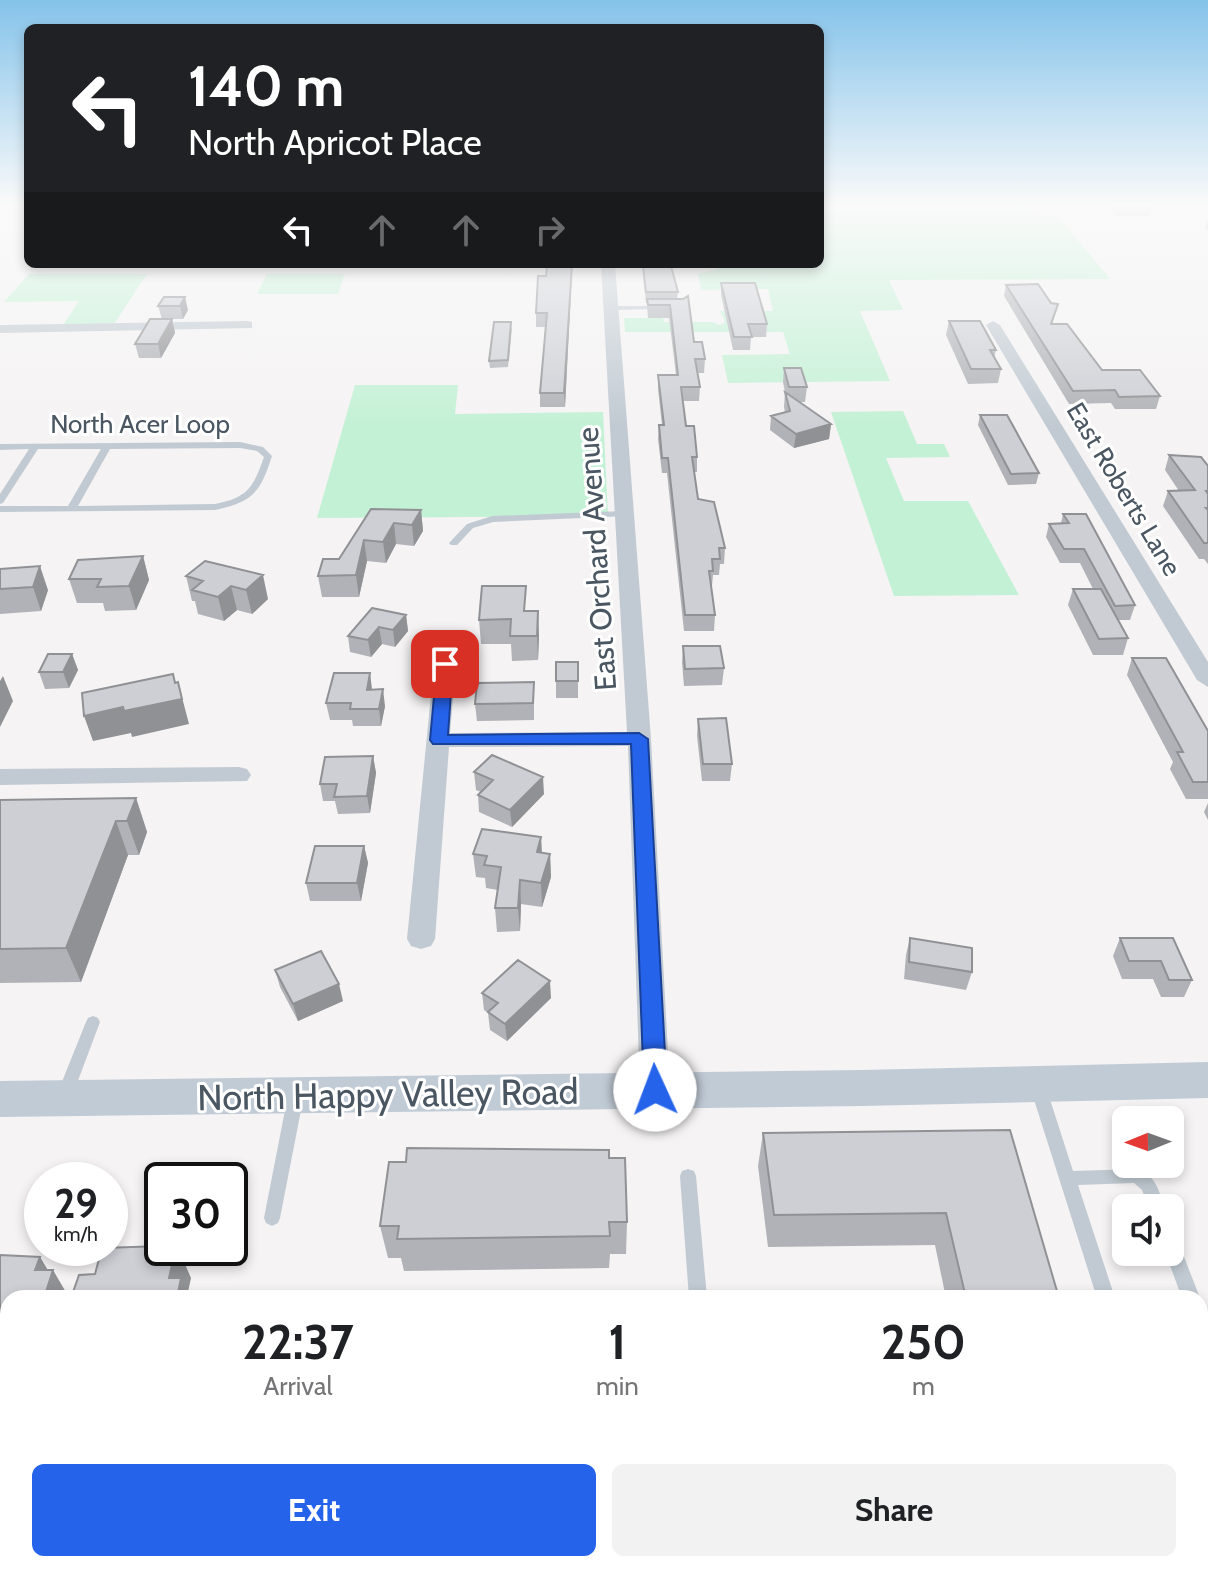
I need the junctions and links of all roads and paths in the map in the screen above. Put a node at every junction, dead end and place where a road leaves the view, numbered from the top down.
1 (609, 280) edge
2 (611, 308) junction
3 (680, 308) edge
4 (247, 325) dead end
5 (993, 325) dead end
6 (0, 329) edge
7 (107, 446) junction
8 (0, 447) edge
9 (35, 447) junction
10 (0, 501) edge
11 (0, 509) edge
12 (71, 509) junction
13 (624, 514) junction
14 (454, 543) dead end
15 (445, 664) dead end
16 (1208, 680) edge
17 (639, 739) junction
18 (439, 740) junction
19 (239, 775) dead end
20 (0, 777) edge
21 (421, 939) dead end
22 (93, 1022) dead end
23 (1208, 1080) edge
24 (1037, 1084) junction
25 (655, 1090) junction
26 (296, 1095) junction
27 (64, 1098) junction
28 (0, 1099) edge
29 (688, 1176) dead end
30 (1068, 1178) junction
31 (1152, 1194) edge
32 (272, 1218) dead end
33 (1179, 1266) edge
34 (697, 1290) edge
35 (1103, 1290) edge
36 (1188, 1290) edge

1 - 2 street, East Orchard Avenue
2 - 3 lane
2 - 13 street, East Orchard Avenue
4 - 6 street
5 - 16 street, East Roberts Lane
7 - 9 lane, North Acer Loop
7 - 12 lane
7 - 12 lane, North Acer Loop
8 - 9 lane, North Acer Loop
9 - 10 lane
11 - 12 lane, North Acer Loop
13 - 14 lane
13 - 17 street, East Orchard Avenue
15 - 18 street
17 - 18 street
17 - 25 street, East Orchard Avenue
18 - 21 street
19 - 20 street
22 - 27 lane
23 - 24 main road, North Happy Valley Road
24 - 25 main road, North Happy Valley Road
24 - 30 lane
25 - 26 main road, North Happy Valley Road
26 - 27 main road, North Happy Valley Road
26 - 32 lane
27 - 28 main road, North Happy Valley Road
29 - 34 lane
30 - 31 lane
30 - 35 lane
33 - 36 lane

